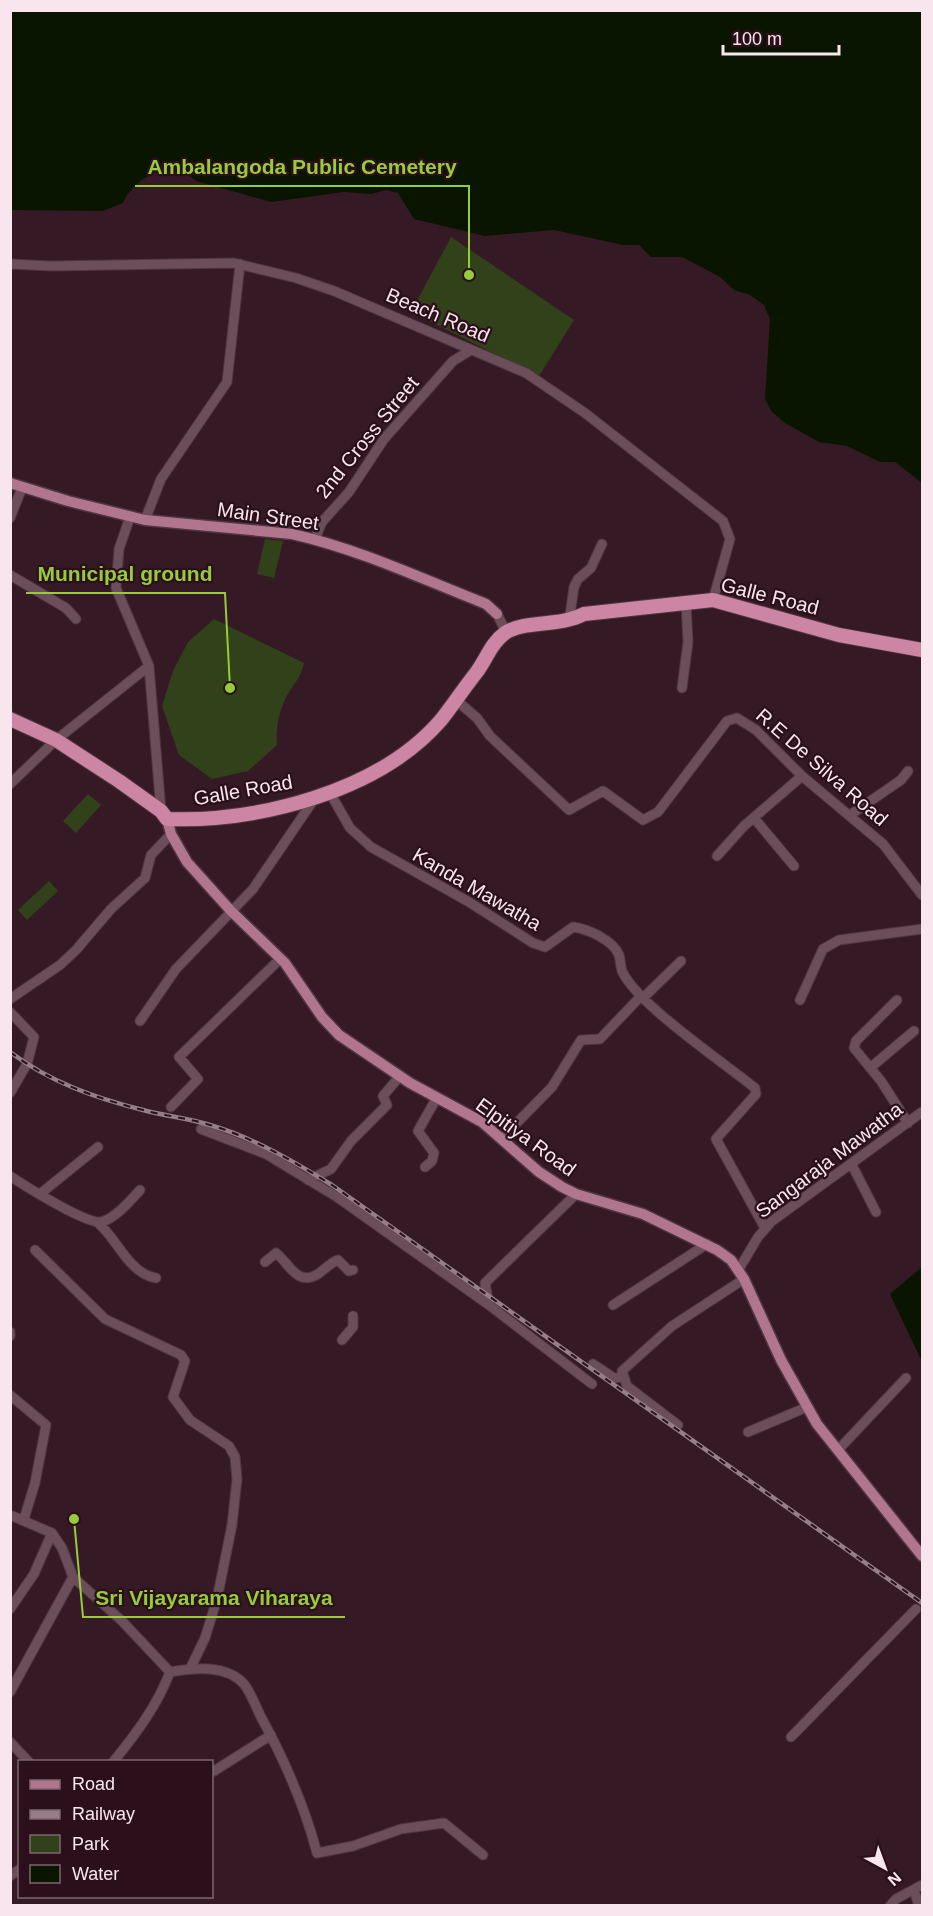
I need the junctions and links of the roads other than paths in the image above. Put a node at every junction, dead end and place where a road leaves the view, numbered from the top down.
1 (10, 264) edge
2 (240, 264) junction
3 (453, 341) junction
4 (471, 350) junction
5 (453, 361) junction
6 (10, 483) edge
7 (22, 488) junction
8 (130, 517) junction
9 (10, 518) edge
10 (145, 520) junction
11 (315, 539) junction
12 (602, 544) dead end
13 (10, 575) edge
14 (713, 600) junction
15 (686, 603) junction
16 (76, 619) dead end
17 (500, 620) junction
18 (569, 622) junction
19 (536, 624) junction
20 (922, 650) edge
21 (149, 666) junction
22 (468, 681) junction
23 (682, 688) dead end
24 (456, 700) junction
25 (10, 718) edge
26 (56, 740) junction
27 (908, 771) dead end
28 (802, 776) junction
29 (10, 784) edge
30 (330, 793) junction
31 (315, 798) junction
32 (164, 815) junction
33 (850, 815) junction
34 (754, 818) junction
35 (171, 834) junction
36 (717, 856) dead end
37 (794, 866) dead end
38 (922, 895) edge
39 (231, 911) junction
40 (922, 929) edge
41 (280, 958) junction
42 (681, 961) dead end
43 (642, 997) junction
44 (10, 999) edge
45 (800, 1000) dead end
46 (897, 1000) dead end
47 (10, 1012) edge
48 (140, 1021) dead end
49 (914, 1031) dead end
50 (870, 1068) junction
51 (399, 1077) junction
52 (10, 1093) edge
53 (436, 1099) junction
54 (171, 1107) dead end
55 (922, 1112) edge
56 (908, 1124) junction
57 (201, 1129) dead end
58 (501, 1139) junction
59 (98, 1147) dead end
60 (852, 1164) junction
61 (425, 1167) dead end
62 (10, 1176) edge
63 (308, 1180) junction
64 (140, 1190) dead end
65 (40, 1194) junction
66 (576, 1194) junction
67 (876, 1212) dead end
68 (97, 1222) junction
69 (765, 1228) junction
70 (707, 1244) junction
71 (35, 1250) dead end
72 (265, 1262) dead end
73 (353, 1270) dead end
74 (742, 1274) junction
75 (156, 1278) dead end
76 (489, 1305) junction
77 (613, 1305) dead end
78 (353, 1316) dead end
79 (342, 1340) dead end
80 (593, 1364) dead end
81 (622, 1377) junction
82 (906, 1378) dead end
83 (592, 1384) dead end
84 (10, 1395) edge
85 (807, 1407) junction
86 (678, 1425) dead end
87 (748, 1432) dead end
88 (838, 1450) junction
89 (10, 1515) edge
90 (24, 1519) junction
91 (52, 1533) junction
92 (922, 1556) edge
93 (73, 1577) junction
94 (10, 1609) edge
95 (916, 1609) dead end
96 (190, 1669) junction
97 (170, 1672) junction
98 (10, 1692) edge
99 (271, 1735) junction
100 (791, 1737) dead end
101 (10, 1742) edge
102 (28, 1760) edge
103 (114, 1760) edge
104 (214, 1772) dead end
105 (483, 1855) dead end
106 (918, 1887) edge
107 (890, 1905) edge
108 (919, 1905) edge

1 - 2 street, Beach Road
2 - 3 street, Beach Road
2 - 10 street
3 - 4 street, Beach Road
3 - 5 street
4 - 5 street, 2nd Cross Street
4 - 14 street, Beach Road
5 - 11 street, 2nd Cross Street
6 - 7 main road, Main Street
7 - 8 main road, Main Street
7 - 9 street
8 - 10 main road, Main Street
8 - 21 street
10 - 11 main road, Main Street
11 - 17 main road, Main Street
12 - 18 street
13 - 16 street
14 - 15 highway, Galle Road
14 - 20 highway, Galle Road
15 - 18 highway, Galle Road
15 - 23 street
17 - 19 highway, Galle Road
17 - 22 highway, Galle Road
18 - 19 highway, Galle Road
19 - 22 highway, Galle Road
21 - 26 street
21 - 32 street
22 - 24 highway, Galle Road
24 - 28 street, R.E De Silva Road
24 - 30 highway, Galle Road
25 - 26 highway
26 - 29 street
26 - 32 highway
27 - 33 street
28 - 33 street, R.E De Silva Road
28 - 34 street
30 - 31 highway, Galle Road
30 - 43 street, Kanda Mawatha
31 - 32 highway, Galle Road
31 - 39 street
32 - 35 main road, Elpitiya Road
33 - 38 street, R.E De Silva Road
34 - 36 street
34 - 37 street
35 - 39 main road, Elpitiya Road
35 - 44 street
39 - 41 main road, Elpitiya Road
39 - 48 street
40 - 45 street
41 - 51 main road, Elpitiya Road
41 - 54 street
42 - 43 street
43 - 58 street
43 - 69 street, Kanda Mawatha
46 - 50 street
47 - 52 street
49 - 50 street
50 - 56 street
51 - 53 main road, Elpitiya Road
51 - 63 street
53 - 58 main road, Elpitiya Road
53 - 61 street
55 - 56 street, Sangaraja Mawatha
56 - 60 street, Sangaraja Mawatha
57 - 63 street
58 - 66 main road, Elpitiya Road
59 - 65 street
60 - 67 street
60 - 69 street, Sangaraja Mawatha
62 - 65 street
63 - 76 street
64 - 68 street
65 - 68 street
66 - 70 main road, Elpitiya Road
66 - 76 street
68 - 75 street
69 - 74 street, Sangaraja Mawatha
70 - 74 main road, Elpitiya Road
70 - 77 street
71 - 96 street
72 - 73 street
74 - 81 street
74 - 85 main road, Elpitiya Road
76 - 83 street
78 - 79 street
80 - 81 street
81 - 86 street
82 - 88 street
84 - 90 street
85 - 87 street
85 - 88 main road, Elpitiya Road
88 - 92 main road, Elpitiya Road
89 - 90 street
90 - 91 street
91 - 93 street
91 - 94 street
93 - 97 street
93 - 98 street
95 - 100 street
96 - 97 street
96 - 99 street
97 - 103 street
99 - 104 street
99 - 105 street
101 - 102 street
106 - 107 street
106 - 108 street

